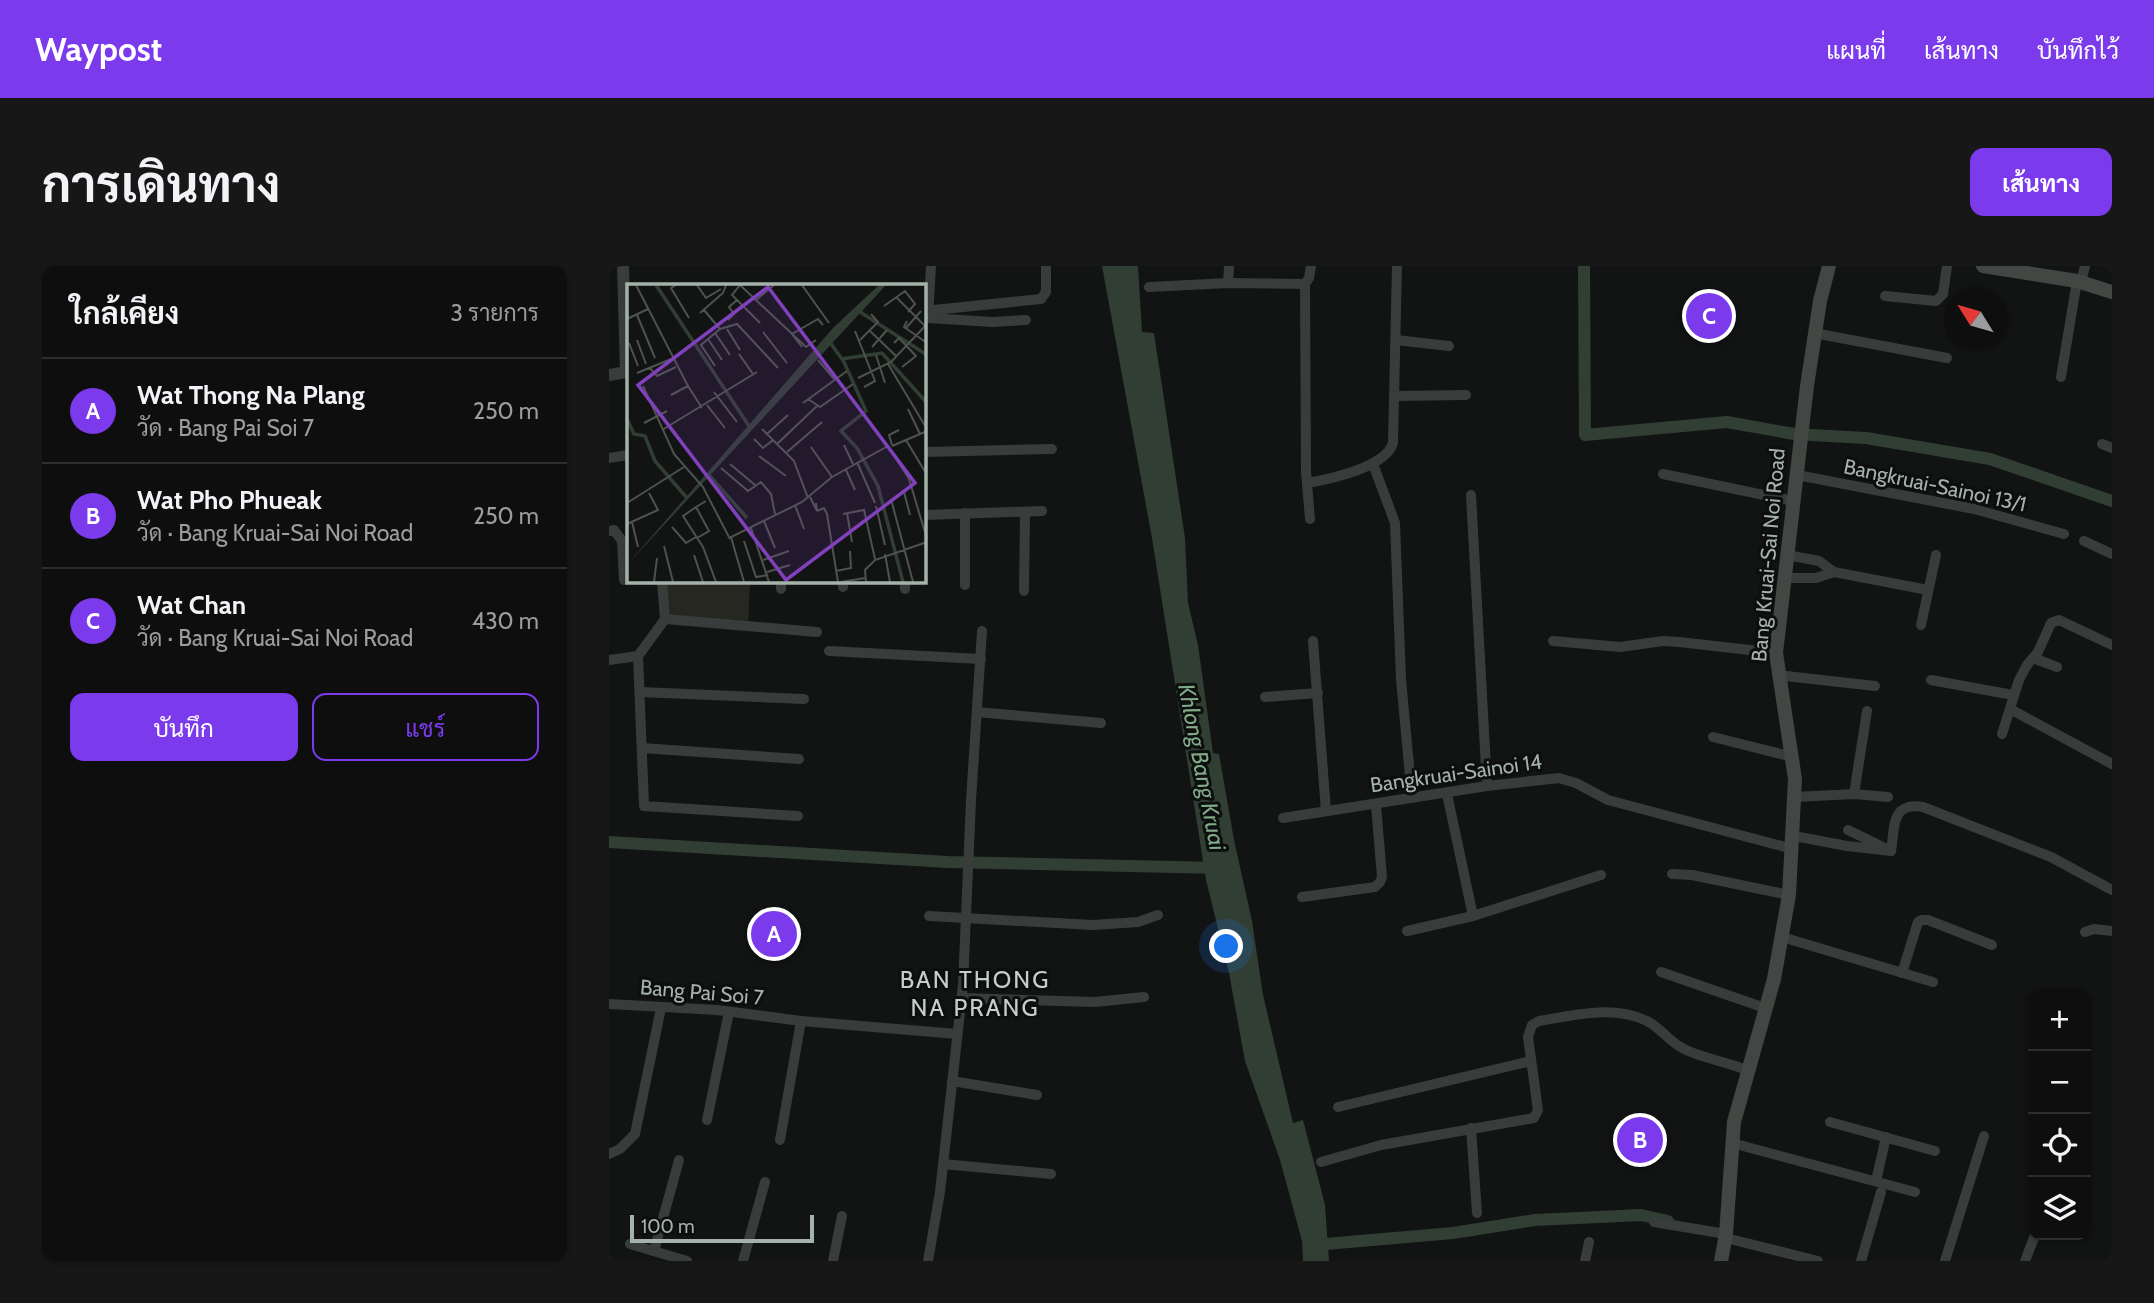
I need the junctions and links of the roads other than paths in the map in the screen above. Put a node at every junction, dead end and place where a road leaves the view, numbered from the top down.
1 (623, 266) edge
2 (931, 266) edge
3 (1046, 266) edge
4 (1229, 266) edge
5 (1311, 266) edge
6 (1397, 266) edge
7 (1829, 266) edge
8 (1947, 266) edge
9 (1983, 266) edge
10 (2085, 266) edge
11 (2079, 282) junction
12 (1228, 283) junction
13 (1305, 284) junction
14 (1149, 287) dead end
15 (2112, 292) edge
16 (1885, 296) dead end
17 (926, 304) edge
18 (926, 311) edge
19 (926, 317) edge
20 (1026, 320) dead end
21 (1814, 333) junction
22 (1396, 340) junction
23 (1449, 346) dead end
24 (1947, 358) dead end
25 (627, 372) edge
26 (609, 375) edge
27 (2061, 377) dead end
28 (1394, 396) junction
29 (1467, 396) dead end
30 (2102, 444) dead end
31 (1052, 449) dead end
32 (2112, 449) edge
33 (926, 452) edge
34 (627, 456) edge
35 (609, 458) edge
36 (1373, 464) junction
37 (1663, 474) dead end
38 (1797, 475) junction
39 (1307, 483) junction
40 (1471, 495) dead end
41 (1793, 501) junction
42 (1042, 511) dead end
43 (965, 513) junction
44 (1025, 513) junction
45 (926, 515) edge
46 (1310, 519) dead end
47 (609, 531) edge
48 (2064, 534) dead end
49 (2084, 541) dead end
50 (2112, 554) edge
51 (1787, 555) junction
52 (1936, 555) dead end
53 (1834, 572) junction
54 (1785, 578) junction
55 (624, 580) dead end
56 (662, 583) edge
57 (965, 585) dead end
58 (1928, 590) junction
59 (1024, 591) dead end
60 (665, 619) junction
61 (1921, 625) dead end
62 (982, 631) dead end
63 (817, 632) dead end
64 (1313, 641) dead end
65 (1553, 641) dead end
66 (2112, 645) edge
67 (829, 651) dead end
68 (1776, 653) junction
69 (638, 656) junction
70 (2033, 658) junction
71 (981, 659) junction
72 (609, 660) edge
73 (2057, 667) dead end
74 (1777, 675) junction
75 (1931, 680) dead end
76 (1875, 685) dead end
77 (640, 692) junction
78 (1318, 692) junction
79 (2013, 695) junction
80 (1265, 697) dead end
81 (804, 699) dead end
82 (2010, 709) junction
83 (1867, 711) dead end
84 (977, 712) junction
85 (1101, 723) dead end
86 (2003, 734) dead end
87 (1713, 737) dead end
88 (642, 748) junction
89 (1793, 757) junction
90 (799, 760) dead end
91 (2112, 764) edge
92 (1487, 786) junction
93 (1447, 794) junction
94 (1854, 794) junction
95 (1795, 797) junction
96 (1888, 797) dead end
97 (1412, 798) junction
98 (1375, 805) junction
99 (1326, 811) junction
100 (797, 817) dead end
101 (1283, 818) dead end
102 (1848, 830) dead end
103 (1793, 843) junction
104 (1891, 850) junction
105 (1672, 874) dead end
106 (1601, 876) dead end
107 (2112, 890) edge
108 (1789, 895) junction
109 (1302, 897) dead end
110 (1157, 915) dead end
111 (929, 916) dead end
112 (1473, 916) junction
113 (966, 918) junction
114 (1407, 931) dead end
115 (2112, 931) edge
116 (2085, 932) dead end
117 (1782, 937) junction
118 (1992, 945) dead end
119 (1661, 972) dead end
120 (1902, 973) junction
121 (1933, 982) dead end
122 (1145, 997) dead end
123 (961, 998) junction
124 (609, 1004) edge
125 (661, 1008) junction
126 (1765, 1009) junction
127 (729, 1012) junction
128 (796, 1021) junction
129 (957, 1034) junction
130 (1531, 1061) junction
131 (1749, 1070) junction
132 (952, 1081) junction
133 (1037, 1095) dead end
134 (1338, 1107) dead end
135 (707, 1120) dead end
136 (1830, 1122) dead end
137 (1471, 1128) junction
138 (1984, 1136) dead end
139 (1886, 1137) junction
140 (781, 1140) dead end
141 (1732, 1143) junction
142 (1935, 1151) dead end
143 (609, 1154) edge
144 (679, 1160) dead end
145 (1321, 1162) dead end
146 (943, 1164) junction
147 (1051, 1174) dead end
148 (1876, 1181) junction
149 (765, 1182) dead end
150 (1881, 1192) dead end
151 (1915, 1192) dead end
152 (1477, 1213) dead end
153 (842, 1216) dead end
154 (1654, 1222) dead end
155 (1726, 1236) junction
156 (2033, 1240) edge
157 (1589, 1242) dead end
158 (630, 1244) dead end
159 (654, 1251) junction
160 (687, 1261) edge
161 (743, 1261) edge
162 (833, 1261) edge
163 (928, 1261) edge
164 (1585, 1261) edge
165 (1721, 1261) edge
166 (1818, 1261) edge
167 (1860, 1261) edge
168 (1945, 1261) edge
169 (2025, 1261) edge

1 - 25 street
2 - 17 street
3 - 18 street
4 - 12 street
5 - 13 street
6 - 22 street
7 - 21 main road, Bang Kruai-Sai Noi Road
8 - 16 street
9 - 11 main road
10 - 11 street
11 - 15 main road
11 - 27 street
12 - 13 street
12 - 14 street
13 - 39 street
19 - 20 street
21 - 24 street
21 - 38 main road, Bang Kruai-Sai Noi Road
22 - 23 street
22 - 28 street
25 - 26 street
28 - 29 street
28 - 36 street
30 - 32 street
31 - 33 street
34 - 35 street
36 - 39 street
36 - 97 street
37 - 41 street
38 - 41 main road, Bang Kruai-Sai Noi Road
38 - 48 street, Bangkruai-Sainoi 13/1
39 - 46 street
40 - 92 street
41 - 51 main road, Bang Kruai-Sai Noi Road
42 - 44 street
43 - 44 street
43 - 45 street
43 - 57 street
44 - 59 street
47 - 55 street
49 - 50 street
51 - 53 street
51 - 54 main road, Bang Kruai-Sai Noi Road
52 - 58 street
53 - 54 street
53 - 58 street
54 - 68 main road, Bang Kruai-Sai Noi Road
56 - 60 street
58 - 61 street
60 - 63 street
60 - 69 street
62 - 71 street
64 - 78 street
65 - 68 street
66 - 70 street
67 - 71 street
68 - 74 main road, Bang Kruai-Sai Noi Road
69 - 72 street
69 - 77 street
70 - 73 street
70 - 79 street
71 - 84 street
74 - 76 street
74 - 89 main road, Bang Kruai-Sai Noi Road
75 - 79 street
77 - 81 street
77 - 88 street
78 - 80 street
78 - 99 street
79 - 82 street
82 - 86 street
82 - 91 street
83 - 94 street
84 - 85 street
84 - 113 street
87 - 89 street
88 - 90 street
88 - 100 street
89 - 95 main road, Bang Kruai-Sai Noi Road
92 - 93 street, Bangkruai-Sainoi 14
92 - 103 street, Bangkruai-Sainoi 14
93 - 97 street, Bangkruai-Sainoi 14
93 - 112 street
94 - 95 street
94 - 96 street
95 - 103 main road, Bang Kruai-Sai Noi Road
97 - 98 street, Bangkruai-Sainoi 14
98 - 99 street, Bangkruai-Sainoi 14
98 - 109 street
99 - 101 street, Bangkruai-Sainoi 14
102 - 104 street
103 - 104 street, Bangkruai-Sainoi 14
103 - 108 main road, Bang Kruai-Sai Noi Road
104 - 107 street
105 - 108 street
106 - 112 street
108 - 117 main road, Bang Kruai-Sai Noi Road
110 - 113 street
111 - 113 street
112 - 114 street
113 - 123 street
115 - 116 street
117 - 120 street
117 - 126 main road, Bang Kruai-Sai Noi Road
118 - 120 street
119 - 126 street
120 - 121 street
122 - 123 street
123 - 129 street
124 - 125 street, Bang Pai Soi 7
125 - 127 street, Bang Pai Soi 7
125 - 143 street
126 - 131 main road, Bang Kruai-Sai Noi Road
127 - 128 street, Bang Pai Soi 7
127 - 135 street
128 - 129 street, Bang Pai Soi 7
128 - 140 street
129 - 132 street
130 - 131 street
130 - 134 street
130 - 137 street
131 - 141 main road, Bang Kruai-Sai Noi Road
132 - 133 street
132 - 146 street
136 - 139 street
137 - 145 street
137 - 152 street
138 - 168 street
139 - 142 street
139 - 148 street
141 - 148 street
141 - 155 main road, Bang Kruai-Sai Noi Road
144 - 159 street
146 - 147 street
146 - 163 street
148 - 151 street
149 - 161 street
150 - 167 street
153 - 162 street
154 - 155 street
155 - 165 main road, Bang Kruai-Sai Noi Road
155 - 166 street
156 - 169 street
157 - 164 street
158 - 159 street
159 - 160 street

